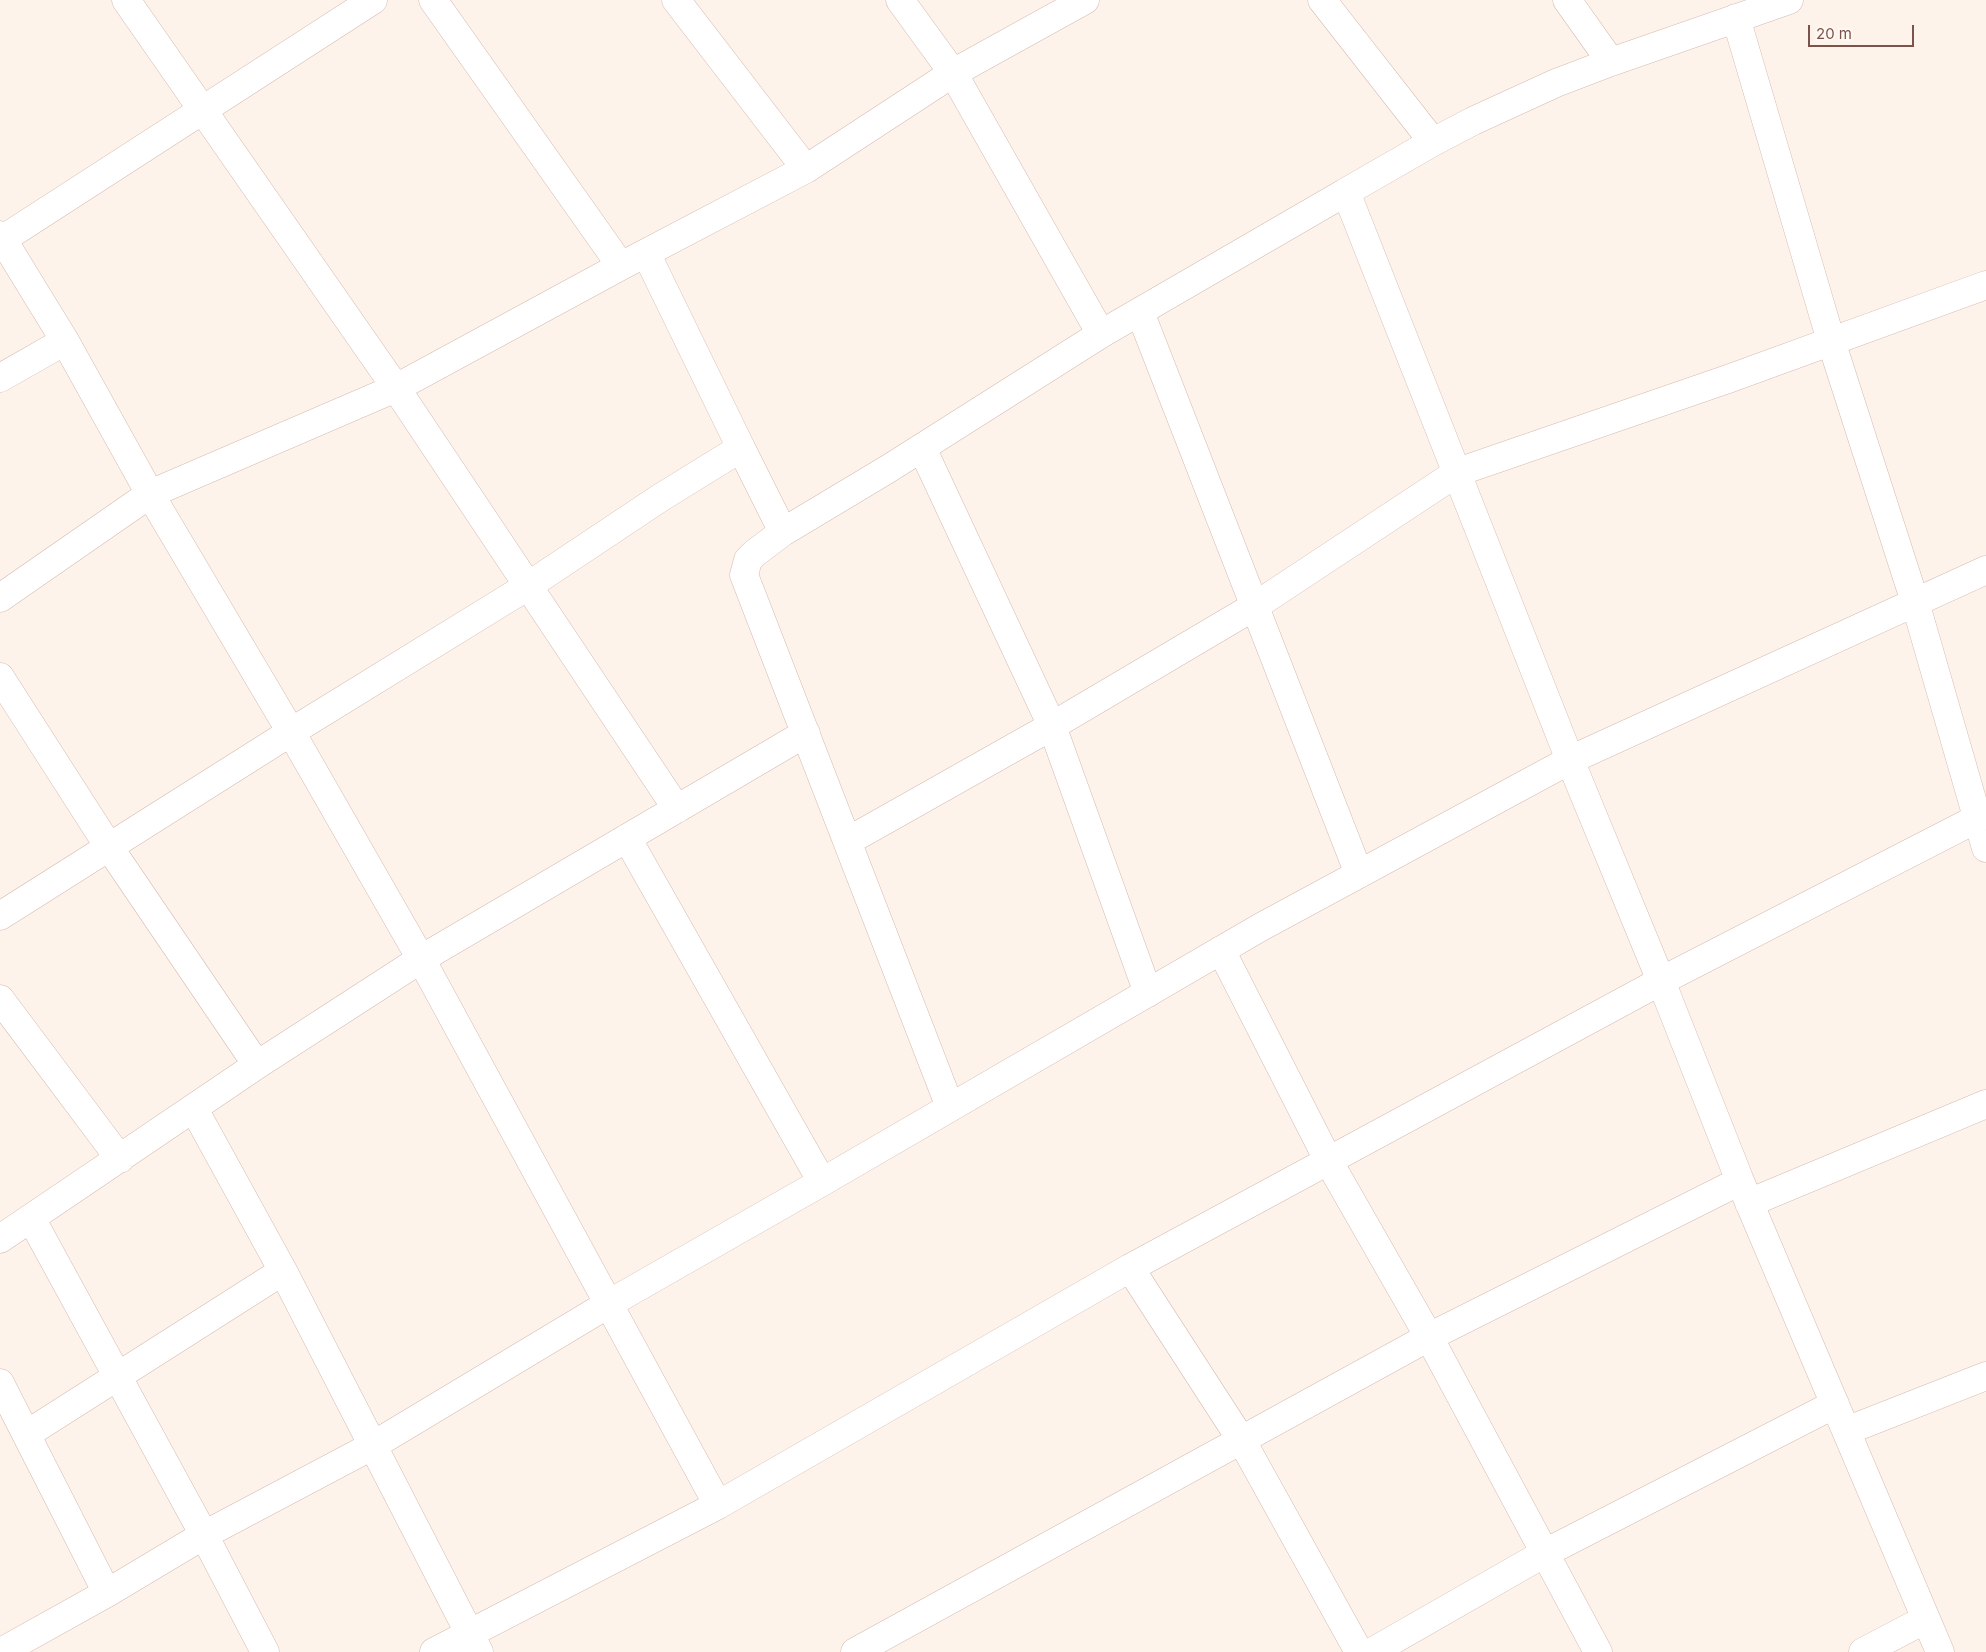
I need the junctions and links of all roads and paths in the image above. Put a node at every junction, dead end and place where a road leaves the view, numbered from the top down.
1 (126, 0) edge
2 (373, 0) edge
3 (433, 0) edge
4 (676, 0) edge
5 (900, 0) edge
6 (1085, 0) edge
7 (1322, 0) edge
8 (1567, 0) edge
9 (1789, 0) edge
10 (1736, 18) junction
11 (1611, 62) junction
12 (953, 73) junction
13 (202, 111) junction
14 (1433, 142) junction
15 (806, 169) junction
16 (1346, 192) junction
17 (2, 237) edge
18 (646, 253) junction
19 (621, 266) junction
20 (1986, 285) edge
21 (1140, 312) junction
22 (1101, 334) junction
23 (65, 341) junction
24 (1830, 342) junction
25 (0, 378) edge
26 (396, 388) junction
27 (741, 448) junction
28 (922, 448) junction
29 (1458, 472) junction
30 (150, 494) junction
31 (783, 532) junction
32 (1986, 570) edge
33 (528, 586) junction
34 (0, 598) edge
35 (1915, 602) junction
36 (1255, 606) junction
37 (0, 677) edge
38 (1052, 726) junction
39 (291, 732) junction
40 (806, 733) junction
41 (1570, 760) junction
42 (677, 808) junction
43 (1982, 816) edge
44 (627, 838) junction
45 (848, 841) junction
46 (109, 847) junction
47 (1986, 848) edge
48 (1359, 874) junction
49 (0, 916) edge
50 (1221, 950) junction
51 (421, 960) junction
52 (1661, 982) junction
53 (1148, 993) junction
54 (0, 999) edge
55 (257, 1065) junction
56 (1986, 1104) edge
57 (950, 1107) junction
58 (194, 1109) junction
59 (120, 1159) junction
60 (1329, 1162) junction
61 (822, 1182) junction
62 (1744, 1192) junction
63 (31, 1218) junction
64 (0, 1239) edge
65 (1130, 1268) junction
66 (283, 1271) junction
67 (610, 1303) junction
68 (1428, 1337) junction
69 (1986, 1376) edge
70 (117, 1377) junction
71 (0, 1383) edge
72 (1835, 1404) junction
73 (1846, 1431) junction
74 (27, 1434) junction
75 (1242, 1441) junction
76 (372, 1446) junction
77 (718, 1505) junction
78 (204, 1535) junction
79 (1545, 1553) junction
80 (106, 1593) junction
81 (1926, 1618) junction
82 (474, 1642) edge
83 (1, 1652) edge
84 (265, 1652) edge
85 (434, 1652) edge
86 (855, 1652) edge
87 (1359, 1652) edge
88 (1372, 1652) edge
89 (1598, 1652) edge
90 (1864, 1652) edge
91 (1940, 1652) edge

1 - 13 street
2 - 13 street
3 - 19 street
4 - 15 street
5 - 12 street
6 - 12 street
7 - 14 street
8 - 11 street
9 - 10 street
10 - 11 street
10 - 24 street
11 - 14 street
12 - 15 street
12 - 22 street
13 - 17 street
13 - 26 street
14 - 16 street
15 - 18 street
16 - 21 street
16 - 29 street
17 - 23 street
18 - 19 street
18 - 27 street
19 - 26 street
20 - 24 street
21 - 22 street
21 - 36 street
22 - 28 street
23 - 25 street
23 - 30 street
24 - 29 street
24 - 35 street
26 - 30 street
26 - 33 street
27 - 31 street
27 - 33 street
28 - 31 street
28 - 38 street
29 - 36 street
29 - 41 street
30 - 34 street
30 - 39 street
31 - 40 street
32 - 35 street
33 - 39 street
33 - 42 street
35 - 41 street
35 - 43 street
36 - 38 street
36 - 48 street
37 - 46 street
38 - 45 street
38 - 53 street
39 - 46 street
39 - 51 street
40 - 42 street
40 - 45 street
41 - 48 street
41 - 52 street
42 - 44 street
43 - 47 street
43 - 52 street
44 - 51 street
44 - 61 street
45 - 57 street
46 - 49 street
46 - 55 street
48 - 50 street
50 - 53 street
50 - 60 street
51 - 55 street
51 - 67 street
52 - 60 street
52 - 62 street
53 - 57 street
54 - 59 street
55 - 58 street
56 - 62 street
57 - 61 street
58 - 59 street
58 - 66 street
59 - 63 street
60 - 65 street
60 - 68 street
61 - 67 street
62 - 68 street
62 - 72 street
63 - 64 street
63 - 70 street
65 - 75 street
65 - 77 street
66 - 70 street
66 - 76 street
67 - 76 street
67 - 77 street
68 - 75 street
68 - 79 street
69 - 73 street
70 - 74 street
70 - 78 street
71 - 74 street
72 - 73 street
72 - 79 street
73 - 81 street
74 - 80 street
75 - 86 street
75 - 87 street
76 - 78 street
76 - 82 street
77 - 82 street
78 - 80 street
78 - 84 street
79 - 88 street
79 - 89 street
80 - 83 street
81 - 90 street
81 - 91 street
82 - 85 street

